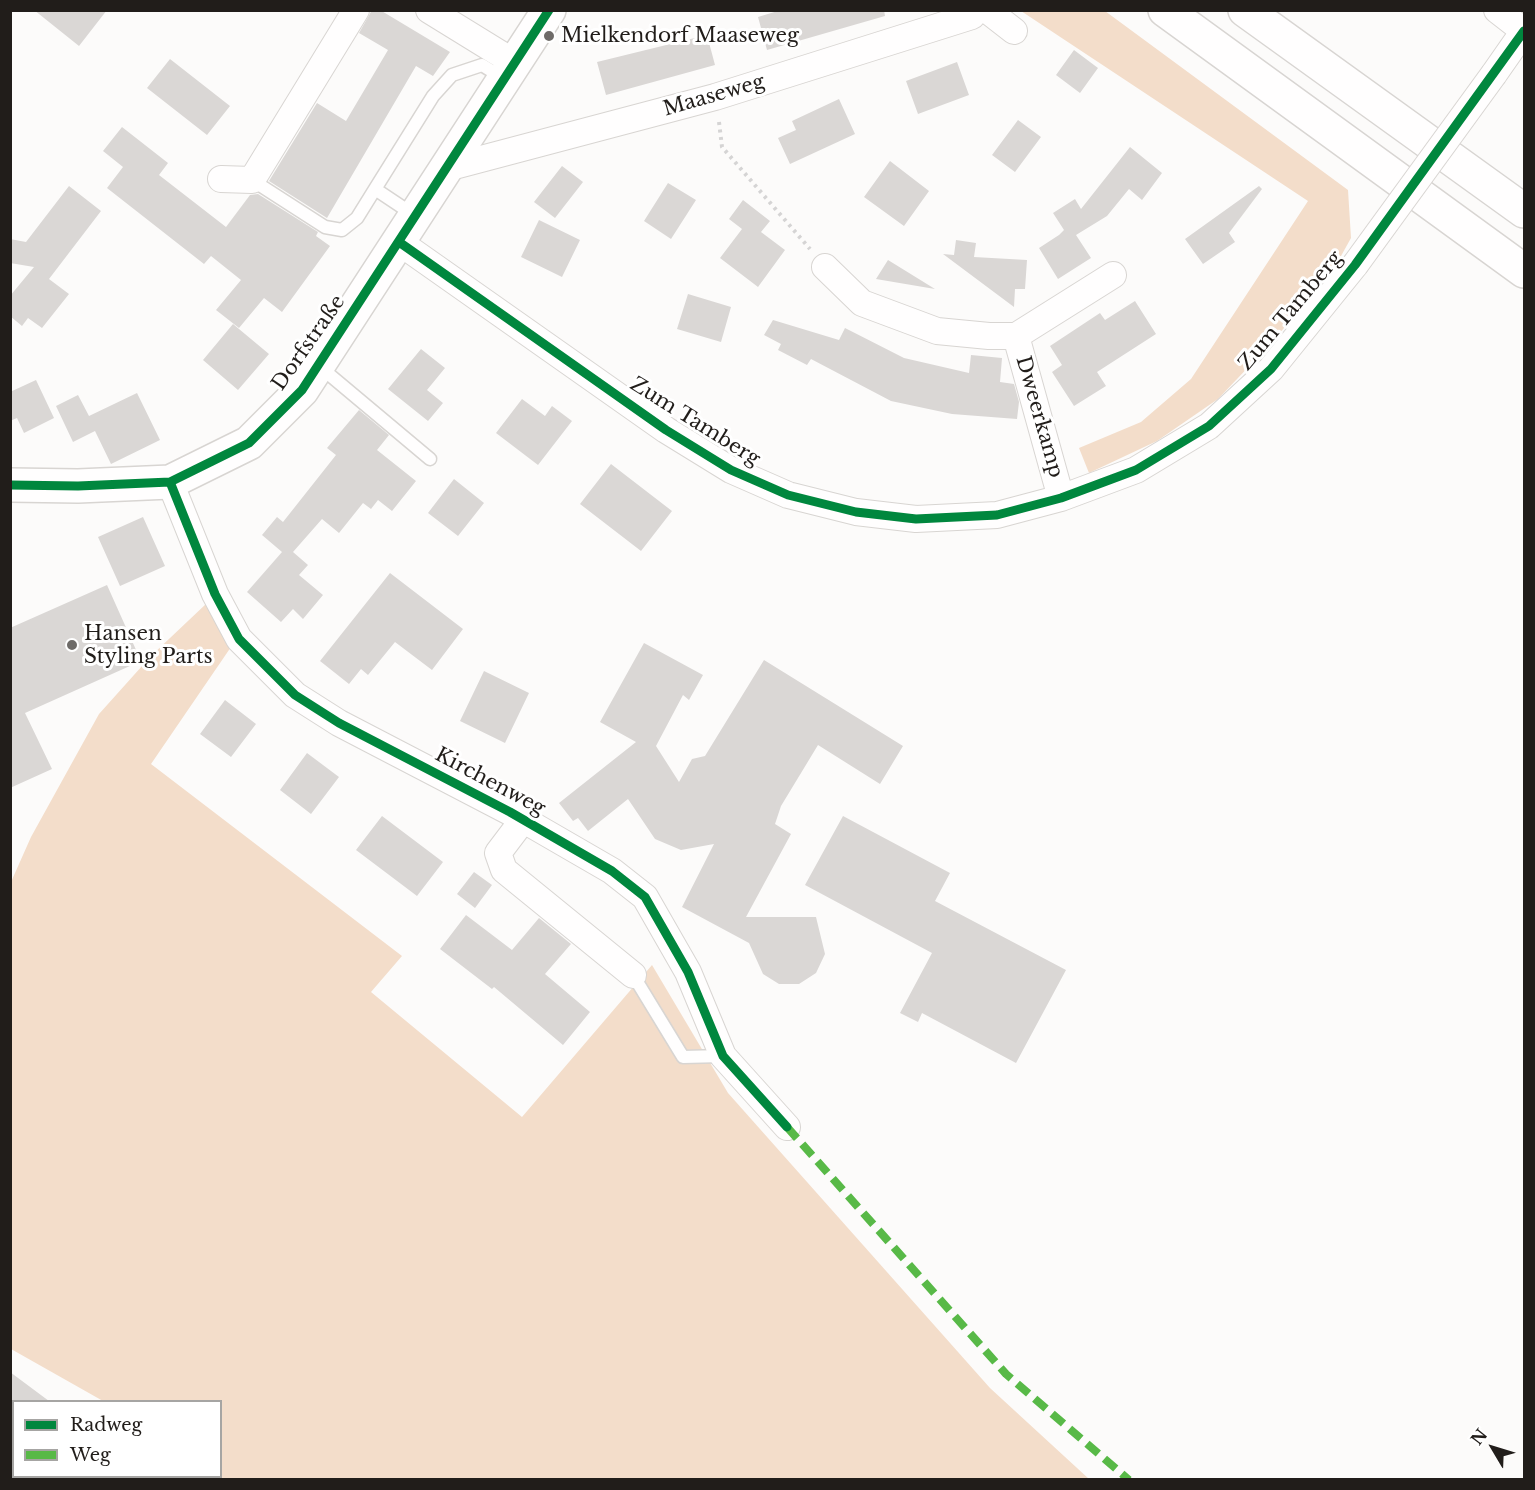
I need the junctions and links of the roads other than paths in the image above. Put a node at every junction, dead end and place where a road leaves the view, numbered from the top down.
1 (356, 10) edge
2 (429, 10) edge
3 (549, 10) edge
4 (976, 10) edge
5 (987, 10) edge
6 (1165, 10) edge
7 (1245, 10) edge
8 (1497, 10) edge
9 (1014, 31) dead end
10 (1524, 31) edge
11 (510, 71) junction
12 (447, 168) junction
13 (221, 179) dead end
14 (252, 180) junction
15 (375, 189) junction
16 (1524, 212) edge
17 (407, 229) junction
18 (825, 267) road end
19 (1524, 271) edge
20 (1113, 274) dead end
21 (1016, 336) junction
22 (318, 365) junction
23 (430, 459) dead end
24 (170, 482) junction
25 (10, 485) edge
26 (1061, 498) junction
27 (523, 820) junction
28 (633, 975) joint
29 (723, 1056) junction
30 (787, 1127) dead end

1 - 14 street
2 - 11 street
3 - 11 main road, Dorfstraße
4 - 12 street, Maaseweg
5 - 9 street
6 - 19 main road
7 - 16 main road
8 - 10 street
10 - 26 street, Zum Tamberg, bridge
11 - 12 main road, Dorfstraße
11 - 15 lane
12 - 17 main road, Dorfstraße
13 - 14 street
14 - 15 lane
15 - 17 lane
17 - 22 main road, Dorfstraße
17 - 26 street, Zum Tamberg
18 - 21 street, Dweerkamp
20 - 21 street, Dweerkamp
21 - 26 street, Dweerkamp
22 - 23 lane
22 - 24 main road, Dorfstraße
24 - 25 main road, Dorfstraße
24 - 27 street, Kirchenweg
27 - 28 street
27 - 29 street, Kirchenweg
28 - 29 lane
29 - 30 street, Kirchenweg

